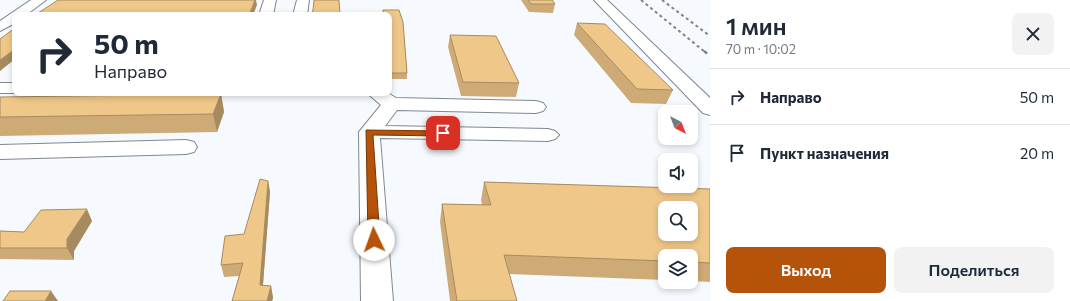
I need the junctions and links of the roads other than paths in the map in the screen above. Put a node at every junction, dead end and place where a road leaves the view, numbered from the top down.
1 (40, 0) edge
2 (270, 0) edge
3 (303, 0) edge
4 (600, 0) edge
5 (22, 12) edge
6 (267, 12) edge
7 (301, 12) edge
8 (12, 19) edge
9 (0, 27) edge
10 (0, 88) edge
11 (12, 88) edge
12 (384, 98) edge
13 (536, 107) dead end
14 (710, 109) edge
15 (369, 132) junction
16 (548, 135) dead end
17 (186, 147) dead end
18 (0, 152) edge
19 (377, 301) edge

1 - 5 street
2 - 6 street
3 - 7 street
4 - 14 street
8 - 9 street
10 - 11 street
12 - 13 street
12 - 15 street
15 - 16 street
15 - 19 street
17 - 18 street

